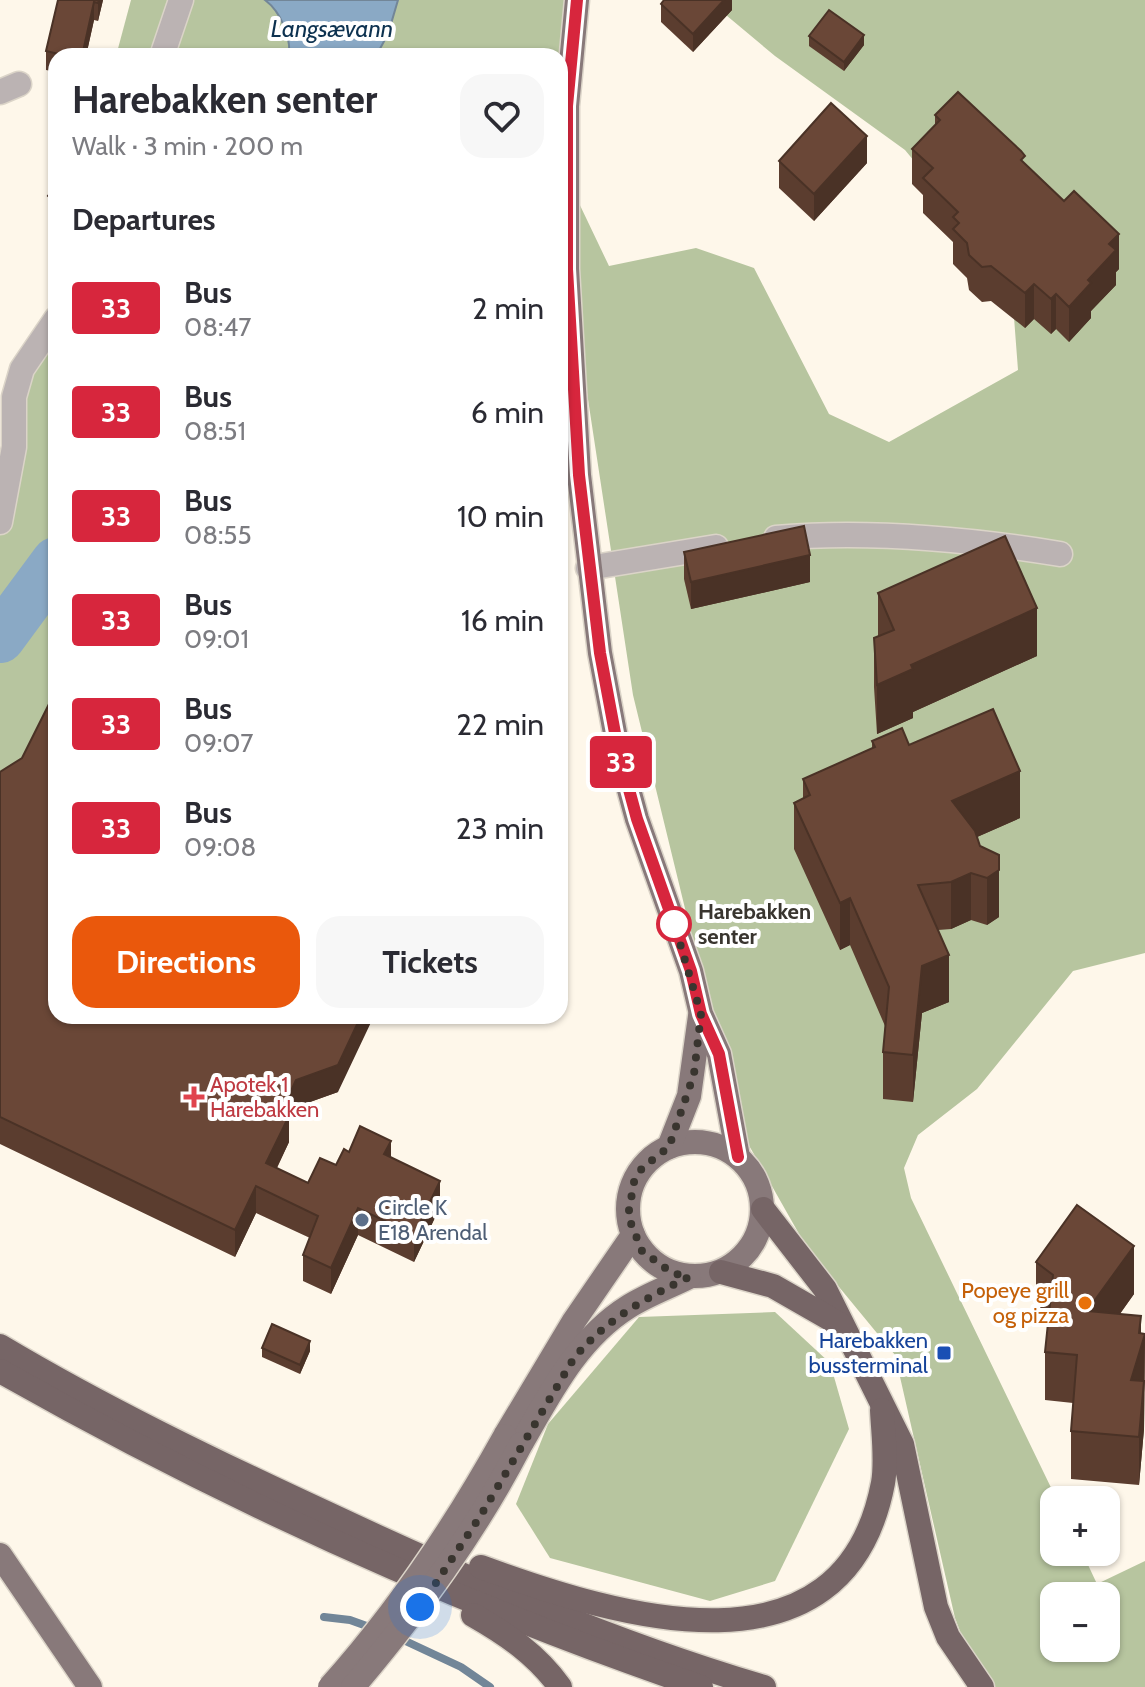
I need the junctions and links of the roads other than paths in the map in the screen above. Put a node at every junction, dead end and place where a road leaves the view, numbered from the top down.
1 (181, 0) edge
2 (577, 0) edge
3 (165, 48) edge
4 (568, 95) edge
5 (568, 284) edge
6 (48, 331) edge
7 (0, 522) edge
8 (1060, 554) dead end
9 (588, 568) junction
10 (701, 1014) junction
11 (669, 1147) junction
12 (738, 1157) junction
13 (763, 1209) junction
14 (633, 1235) junction
15 (721, 1272) junction
16 (689, 1277) junction
17 (841, 1325) junction
18 (0, 1346) edge
19 (0, 1371) edge
20 (882, 1410) junction
21 (513, 1440) junction
22 (357, 1528) junction
23 (0, 1555) edge
24 (380, 1564) junction
25 (0, 1577) edge
26 (74, 1687) edge
27 (90, 1687) edge
28 (330, 1687) edge
29 (353, 1687) edge
30 (560, 1687) edge
31 (701, 1687) edge
32 (764, 1687) edge
33 (982, 1687) edge

1 - 3 street
2 - 4 main road
5 - 9 main road
6 - 7 street
8 - 9 street
9 - 10 main road
10 - 11 main road
10 - 12 main road
11 - 12 main road
11 - 14 main road
12 - 13 main road
13 - 15 main road
13 - 17 highway
14 - 16 main road
14 - 21 main road
15 - 16 main road
15 - 17 highway
16 - 21 main road
17 - 20 highway
18 - 22 highway
19 - 24 highway
20 - 22 highway
20 - 33 highway
21 - 28 main road, bridge
21 - 29 main road, bridge
22 - 32 highway
23 - 27 main road
24 - 30 highway
24 - 31 highway
25 - 26 main road

